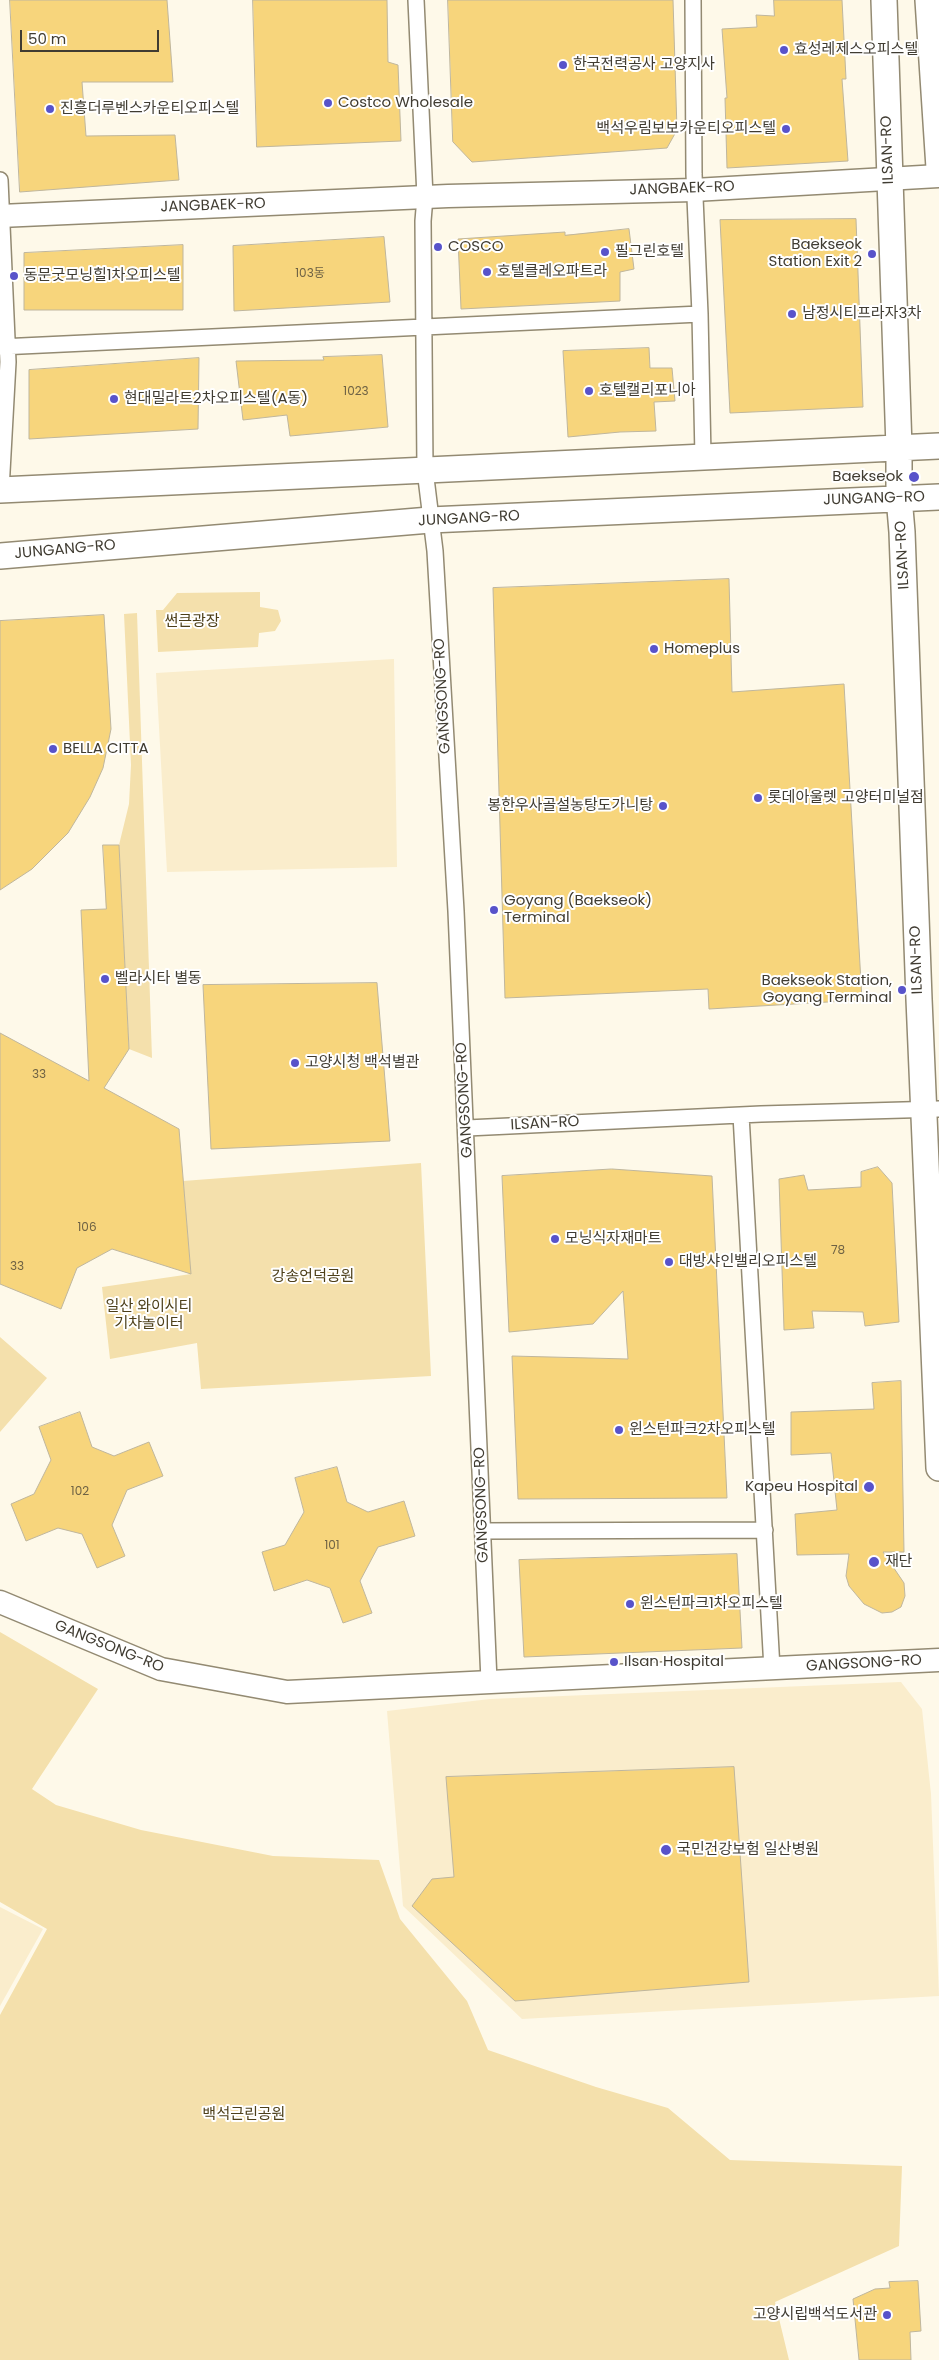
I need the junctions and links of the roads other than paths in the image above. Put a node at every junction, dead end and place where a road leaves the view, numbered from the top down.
1 (416, 0) edge
2 (693, 0) edge
3 (884, 0) edge
4 (928, 0) edge
5 (939, 168) edge
6 (939, 176) edge
7 (889, 179) junction
8 (0, 180) edge
9 (694, 190) junction
10 (425, 197) junction
11 (1, 216) edge
12 (700, 314) junction
13 (424, 328) junction
14 (4, 346) edge
15 (939, 446) edge
16 (899, 448) junction
17 (703, 458) junction
18 (425, 470) junction
19 (0, 490) edge
20 (899, 497) junction
21 (939, 497) edge
22 (430, 520) junction
23 (0, 556) edge
24 (931, 1110) edge
25 (741, 1115) junction
26 (467, 1128) junction
27 (939, 1468) edge
28 (765, 1530) junction
29 (483, 1531) junction
30 (0, 1602) edge
31 (939, 1660) edge
32 (772, 1669) junction
33 (489, 1681) junction

1 - 10 street
2 - 9 street
3 - 7 main road, ILSAN-RO
4 - 5 main road
6 - 7 street, JANGBAEK-RO
7 - 9 street, JANGBAEK-RO
7 - 16 main road, ILSAN-RO
8 - 11 street
9 - 10 street, JANGBAEK-RO
9 - 12 street
10 - 11 street, JANGBAEK-RO
10 - 13 street
11 - 14 street
12 - 13 street
12 - 17 street
13 - 14 street
13 - 18 street
14 - 19 street
15 - 16 main road
16 - 17 main road
16 - 20 main road, ILSAN-RO
17 - 18 main road
18 - 19 main road
18 - 22 street
20 - 21 main road, JUNGANG-RO
20 - 22 main road, JUNGANG-RO
20 - 24 main road, ILSAN-RO
22 - 23 main road, JUNGANG-RO
22 - 26 street, GANGSONG-RO
24 - 25 street, ILSAN-RO
24 - 27 main road, ILSAN-RO
25 - 26 street, ILSAN-RO
25 - 28 street
26 - 29 street, GANGSONG-RO
28 - 29 street
28 - 32 street
29 - 33 street, GANGSONG-RO
30 - 33 street, GANGSONG-RO
31 - 32 street, GANGSONG-RO
32 - 33 street, GANGSONG-RO

